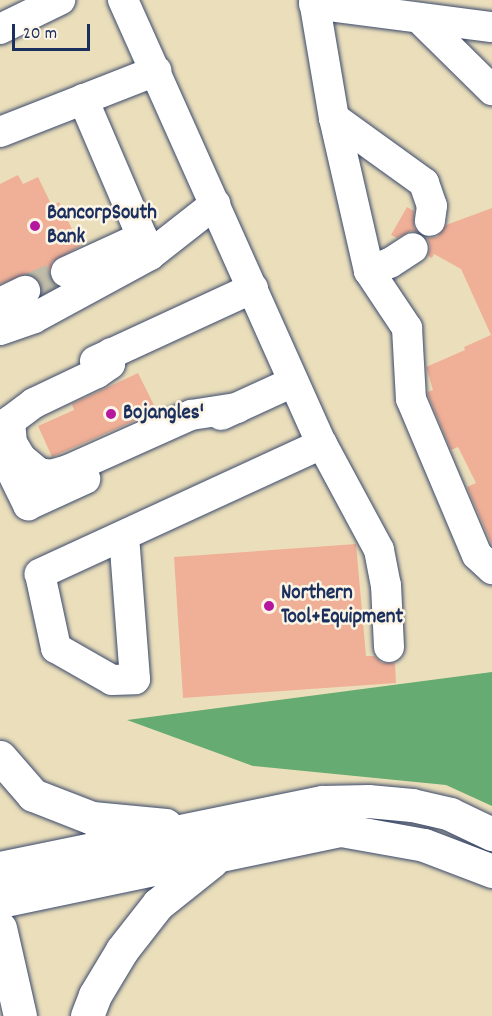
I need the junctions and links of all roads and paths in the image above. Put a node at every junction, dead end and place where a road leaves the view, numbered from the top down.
1 (60, 0) edge
2 (123, 0) edge
3 (314, 2) edge
4 (419, 18) junction
5 (492, 27) edge
6 (0, 29) edge
7 (156, 71) junction
8 (492, 90) edge
9 (83, 99) junction
10 (334, 118) junction
11 (0, 132) edge
12 (215, 204) junction
13 (430, 221) dead end
14 (146, 246) junction
15 (413, 248) dead end
16 (369, 271) junction
17 (66, 272) tunnel mouth
18 (253, 288) junction
19 (0, 330) edge
20 (111, 353) junction
21 (293, 382) junction
22 (237, 408) junction
23 (0, 412) edge
24 (322, 444) junction
25 (0, 448) edge
26 (124, 536) junction
27 (492, 569) edge
28 (389, 647) dead end
29 (0, 757) edge
30 (201, 828) junction
31 (492, 834) edge
32 (217, 858) junction
33 (0, 868) edge
34 (492, 871) edge
35 (0, 901) edge
36 (0, 928) edge
37 (20, 1016) edge
38 (87, 1016) edge

1 - 6 street
2 - 7 street
3 - 4 street
3 - 10 street
4 - 5 street
4 - 8 street
7 - 9 street
7 - 12 street
9 - 11 street
9 - 14 street
10 - 13 street
10 - 16 street
12 - 14 street
12 - 18 street
14 - 17 street
14 - 19 street
15 - 16 street
16 - 27 street
18 - 20 street
18 - 21 street
20 - 22 street
20 - 23 street
21 - 22 street
21 - 24 street
22 - 25 street
24 - 26 street
24 - 28 street
26 - 26 street
29 - 30 main road
30 - 31 main road
30 - 33 main road
32 - 34 main road
32 - 35 main road
32 - 38 main road
36 - 37 main road

